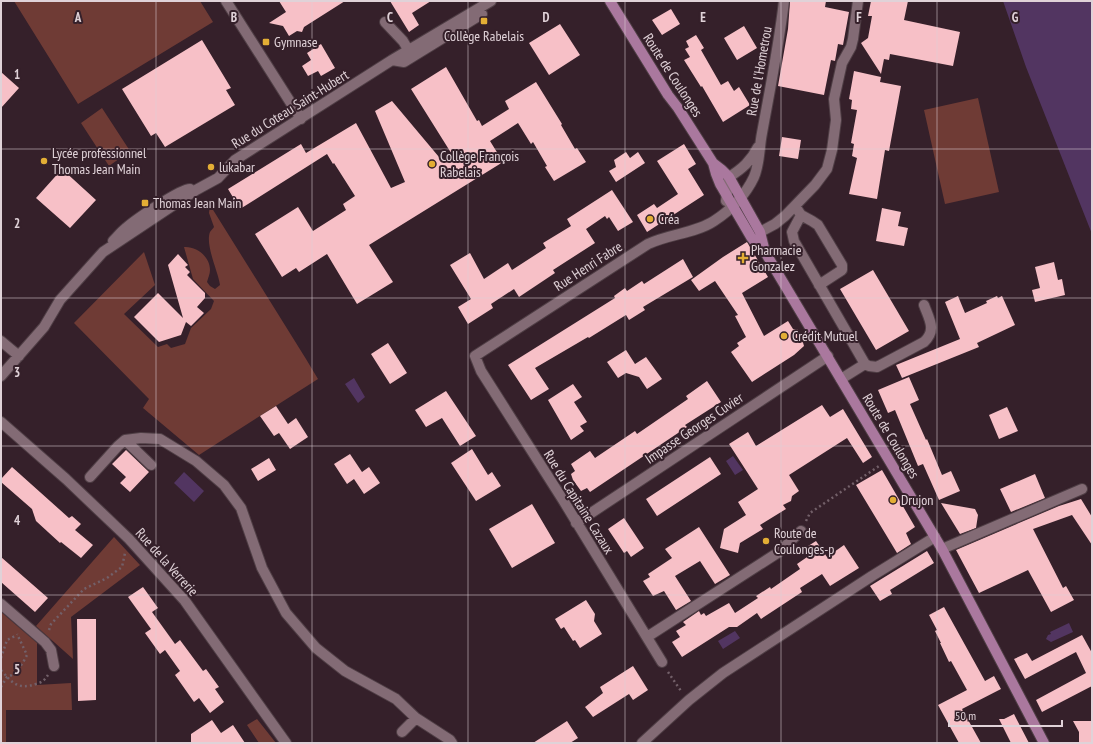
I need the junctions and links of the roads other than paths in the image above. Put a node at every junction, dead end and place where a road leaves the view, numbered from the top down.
1 (226, 1) edge
2 (491, 1) edge
3 (495, 1) edge
4 (610, 1) edge
5 (784, 1) edge
6 (858, 1) edge
7 (385, 22) dead end
8 (409, 51) junction
9 (392, 60) junction
10 (301, 119) junction
11 (760, 146) junction
12 (713, 163) junction
13 (729, 177) junction
14 (727, 195) junction
15 (741, 199) junction
16 (733, 206) junction
17 (795, 206) junction
18 (724, 214) junction
19 (801, 216) junction
20 (760, 232) junction
21 (765, 252) junction
22 (819, 285) junction
23 (924, 305) dead end
24 (1, 341) edge
25 (19, 356) junction
26 (475, 356) joint
27 (828, 356) junction
28 (865, 364) junction
29 (1, 376) edge
30 (841, 378) junction
31 (1, 422) edge
32 (126, 440) junction
33 (151, 465) dead end
34 (90, 477) dead end
35 (1082, 489) dead end
36 (576, 523) junction
37 (801, 531) road end
38 (935, 537) junction
39 (942, 549) junction
40 (1, 604) edge
41 (647, 637) junction
42 (662, 662) road end
43 (54, 666) road end
44 (416, 718) junction
45 (402, 732) dead end
46 (286, 743) edge
47 (452, 743) edge
48 (642, 743) edge
49 (1044, 743) edge

1 - 10 street
2 - 8 street, Rue du Coteau Saint-Hubert
3 - 9 street
4 - 12 main road, Route de Coulonges
5 - 11 street, Rue de l'Hometrou
6 - 17 street
7 - 8 street
8 - 9 street, Rue du Coteau Saint-Hubert
9 - 10 street, Rue du Coteau Saint-Hubert
10 - 25 street, Rue du Coteau Saint-Hubert
11 - 13 street, Rue de l'Hometrou
11 - 15 street, Rue de l'Hometrou
12 - 13 main road, Route de Coulonges
12 - 14 main road, Route de Coulonges
13 - 14 street
13 - 15 main road, Route de Coulonges
14 - 16 main road, Route de Coulonges
14 - 18 street
15 - 16 street, Rue Henri Fabre
15 - 20 main road, Route de Coulonges
16 - 18 street, Rue Henri Fabre
16 - 21 main road, Route de Coulonges
17 - 19 street
17 - 20 street
18 - 26 street, Rue Henri Fabre
19 - 22 street
19 - 22 street
20 - 21 main road, Route de Coulonges
21 - 27 main road, Route de Coulonges
22 - 28 street
23 - 28 street
24 - 25 street
25 - 29 street, Rue du Coteau Saint-Hubert
26 - 36 street, Rue du Capitaine Cazaux
27 - 30 main road, Route de Coulonges
27 - 36 street, Impasse Georges Cuvier
28 - 30 street
30 - 38 main road, Route de Coulonges
31 - 46 street, Rue de la Verrerie
32 - 33 street
32 - 34 street
32 - 44 street
35 - 39 street
36 - 41 street, Rue du Capitaine Cazaux
37 - 41 street
38 - 39 main road, Route de Coulonges
38 - 48 street
39 - 49 main road, Route de Coulonges
40 - 43 street
41 - 42 street, Rue du Capitaine Cazaux
44 - 45 street
44 - 47 street

